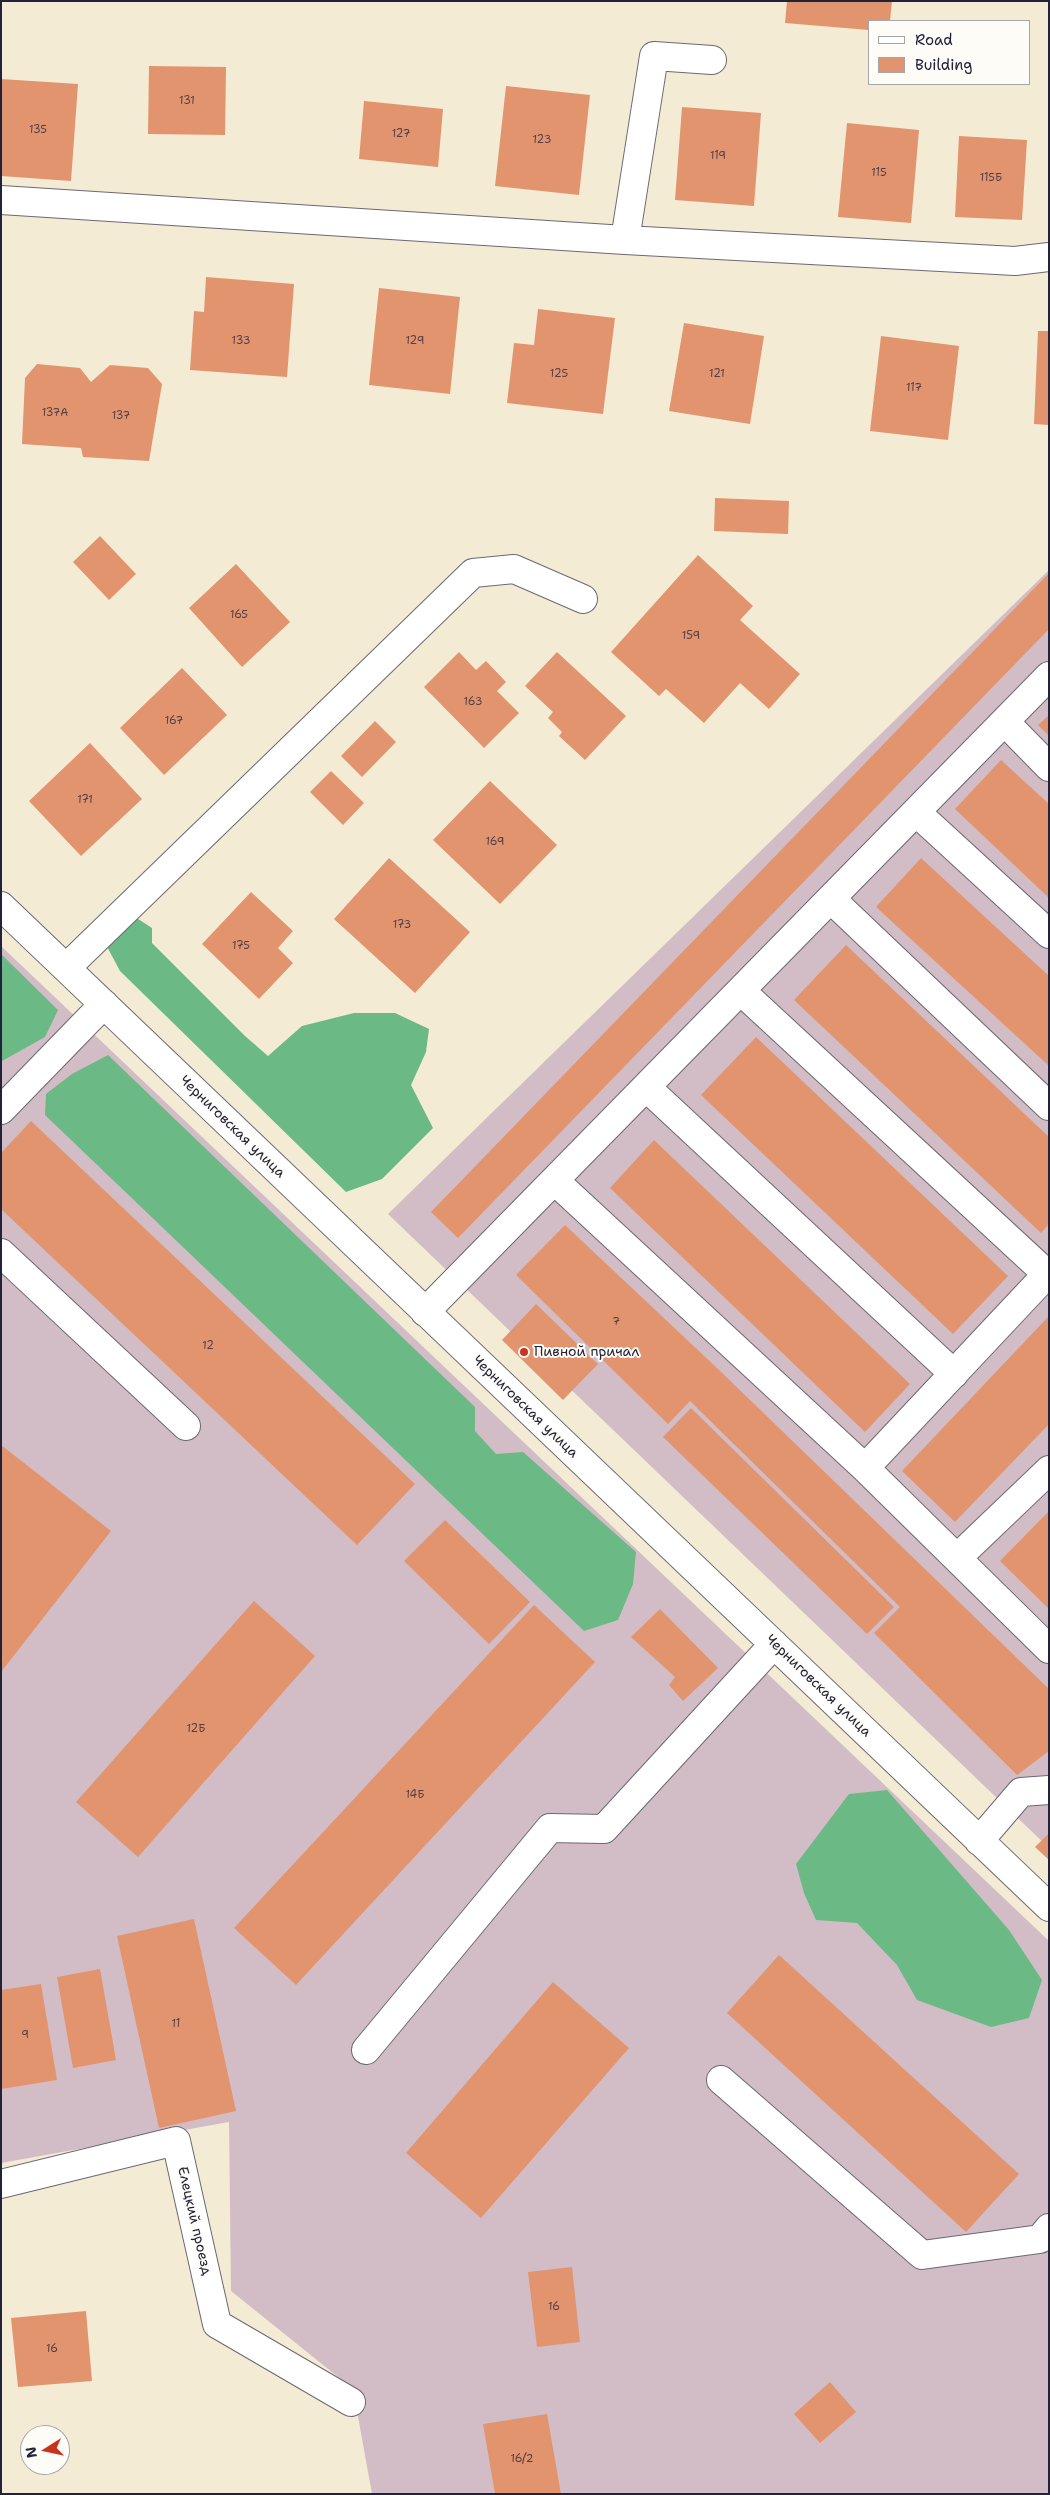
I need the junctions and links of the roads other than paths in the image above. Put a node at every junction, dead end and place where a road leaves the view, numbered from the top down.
1 (712, 60) dead end
2 (1, 200) edge
3 (625, 240) junction
4 (1049, 257) edge
5 (583, 599) dead end
6 (1049, 676) edge
7 (1004, 722) junction
8 (1049, 767) edge
9 (916, 812) junction
10 (831, 899) junction
11 (1, 906) edge
12 (1049, 934) edge
13 (66, 968) junction
14 (740, 991) junction
15 (104, 1004) junction
16 (646, 1087) junction
17 (1049, 1106) edge
18 (1, 1110) edge
19 (555, 1181) junction
20 (1, 1253) edge
21 (1048, 1273) edge
22 (425, 1312) junction
23 (954, 1374) junction
24 (186, 1426) dead end
25 (865, 1468) junction
26 (1048, 1471) edge
27 (957, 1558) junction
28 (774, 1644) junction
29 (1049, 1649) edge
30 (1049, 1790) edge
31 (979, 1840) junction
32 (1049, 1907) edge
33 (366, 2050) dead end
34 (721, 2080) dead end
35 (1, 2184) edge
36 (1049, 2228) edge
37 (351, 2402) dead end

1 - 3 street
2 - 3 street
3 - 4 street
5 - 13 street
6 - 7 street
7 - 8 street
7 - 9 street
9 - 10 street
9 - 12 street
10 - 14 street
10 - 17 street
11 - 13 street, Черниговская улица
13 - 15 street, Черниговская улица
14 - 16 street
14 - 21 street
15 - 18 street
15 - 22 street, Черниговская улица
16 - 19 street
16 - 23 street
19 - 22 street
19 - 25 street
20 - 24 street
21 - 23 street
22 - 28 street, Черниговская улица
23 - 25 street
25 - 27 street
26 - 27 street
27 - 29 street
28 - 31 street, Черниговская улица
28 - 33 street
30 - 31 street
31 - 32 street, Черниговская улица
34 - 36 street
35 - 37 street, Елецкий проезд

